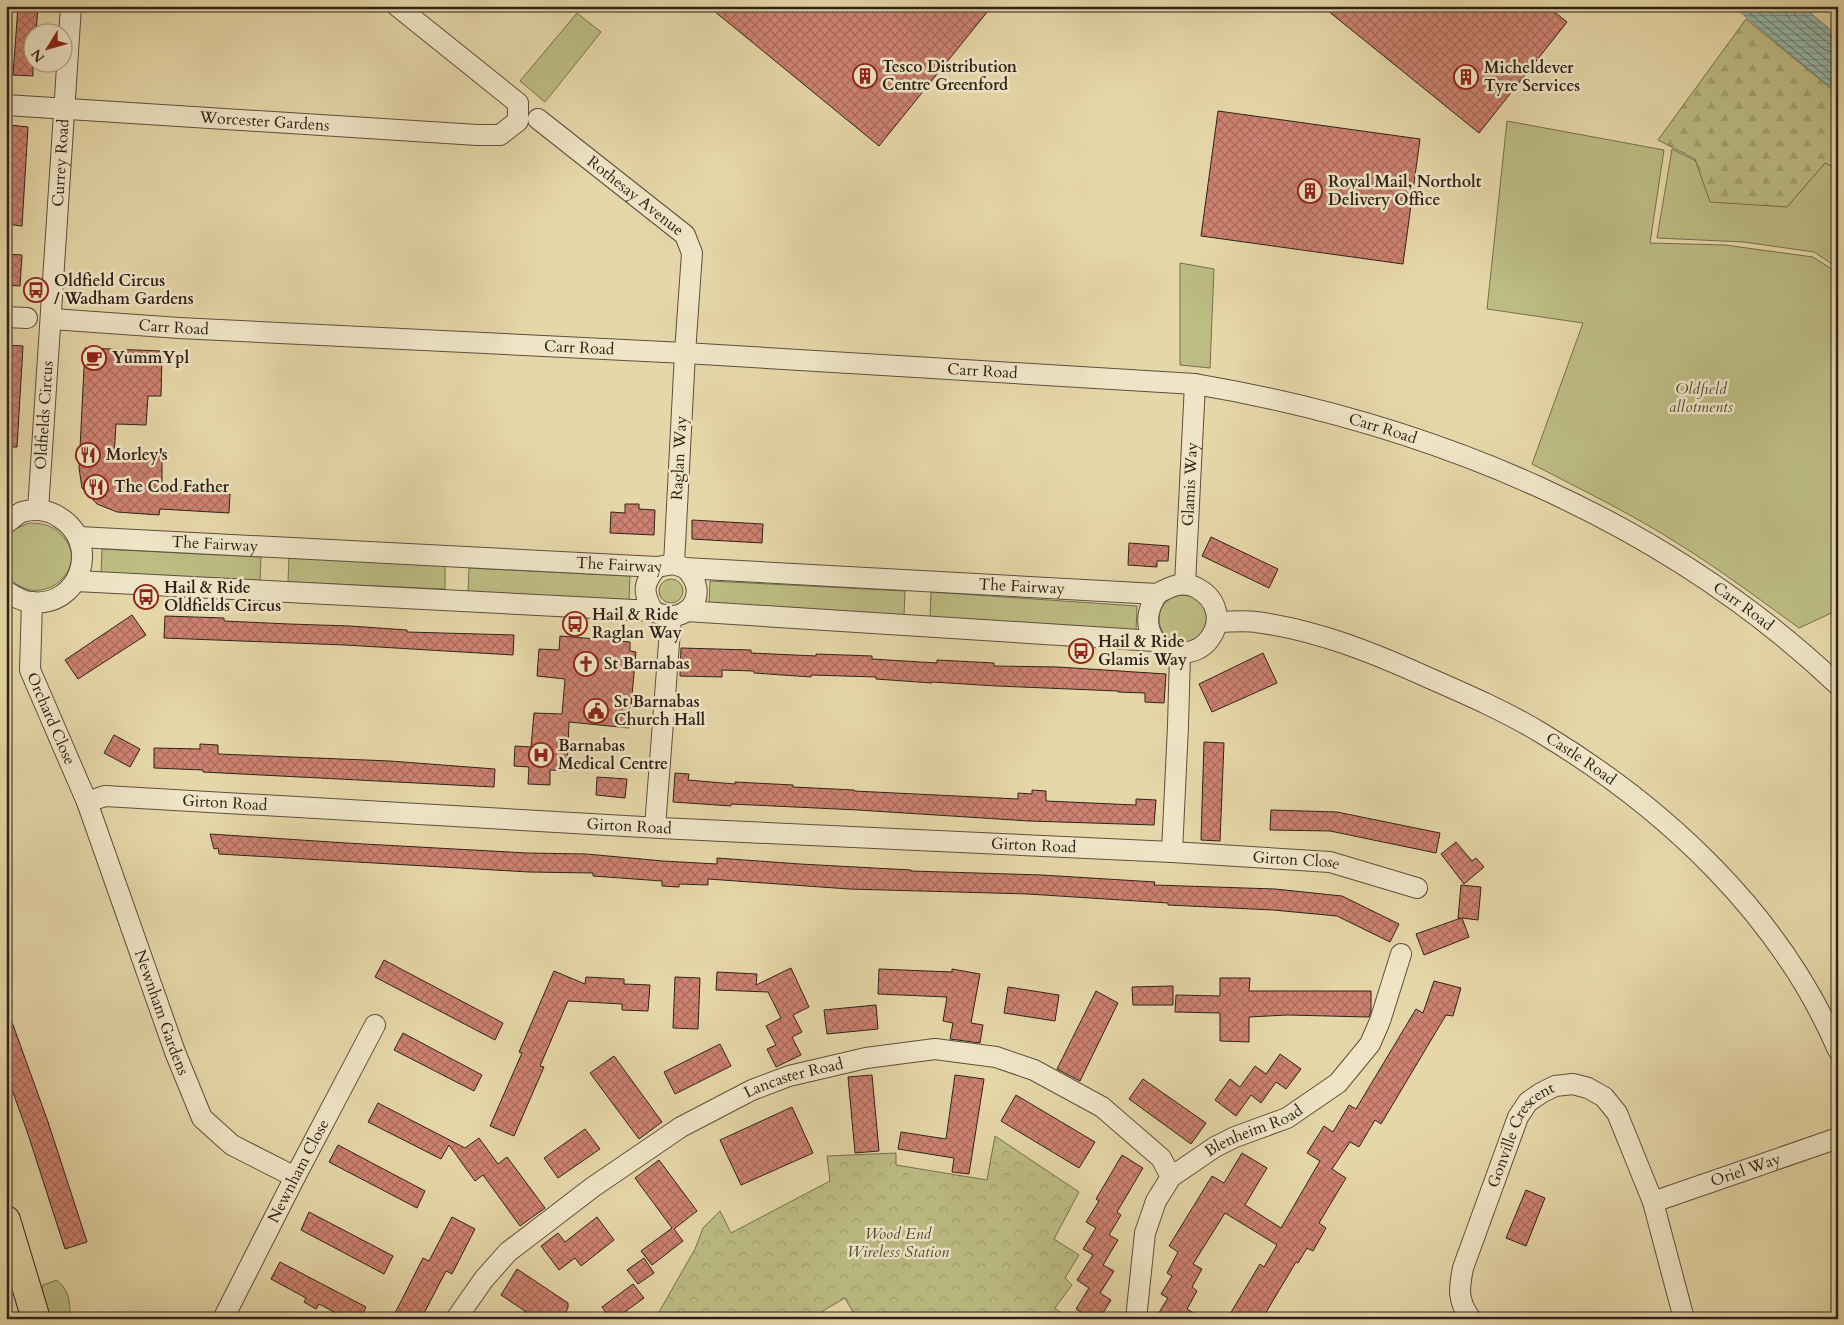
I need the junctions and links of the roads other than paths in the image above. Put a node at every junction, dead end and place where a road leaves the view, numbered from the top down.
1 (71, 6) edge
2 (397, 6) edge
3 (6, 105) edge
4 (65, 109) junction
5 (528, 120) junction
6 (6, 317) edge
7 (27, 318) dead end
8 (52, 319) junction
9 (685, 353) junction
10 (1195, 384) junction
11 (38, 510) junction
12 (6, 523) edge
13 (79, 538) junction
14 (672, 566) junction
15 (76, 581) junction
16 (1185, 584) junction
17 (6, 591) edge
18 (1157, 594) junction
19 (32, 602) junction
20 (670, 613) junction
21 (1217, 622) junction
22 (1155, 642) junction
23 (1180, 654) junction
24 (1838, 685) edge
25 (87, 802) junction
26 (655, 827) junction
27 (1172, 852) junction
28 (1417, 888) dead end
29 (1401, 954) dead end
30 (376, 1024) dead end
31 (1838, 1050) edge
32 (1838, 1138) edge
33 (295, 1177) junction
34 (1171, 1177) junction
35 (1653, 1202) junction
36 (6, 1220) edge
37 (36, 1319) edge
38 (223, 1319) edge
39 (456, 1319) edge
40 (1136, 1319) edge
41 (1470, 1319) edge
42 (1682, 1319) edge

1 - 4 street, Currey Road
2 - 5 street
3 - 4 street, Worcester Gardens
4 - 5 street, Worcester Gardens
4 - 8 street, Currey Road
5 - 9 street, Rothesay Avenue
6 - 7 street
8 - 9 street, Carr Road
8 - 11 street, Oldfields Circus
9 - 10 street, Carr Road
9 - 14 street, Raglan Way
10 - 16 street, Glamis Way
10 - 24 street, Carr Road
11 - 12 street
11 - 13 street
13 - 14 street, The Fairway
13 - 15 street
14 - 18 street, The Fairway
14 - 20 street
14 - 20 street
15 - 19 street
15 - 20 street
16 - 18 street, The Fairway
16 - 21 street
17 - 19 street
18 - 22 street
19 - 25 street, Orchard Close
20 - 22 street
20 - 26 street
21 - 23 street
21 - 31 street, Castle Road
22 - 23 street
23 - 27 street
25 - 26 street, Girton Road
25 - 33 street, Newnham Gardens
26 - 27 street, Girton Road
27 - 28 street, Girton Close
29 - 34 street, Blenheim Road
30 - 33 street, Newnham Close
32 - 35 street, Oriel Way
33 - 38 street, Newnham Close
34 - 39 street, Lancaster Road
34 - 40 street, Blenheim Road
35 - 41 street, Gonville Crescent
35 - 42 street, Gonville Crescent
36 - 37 main road

